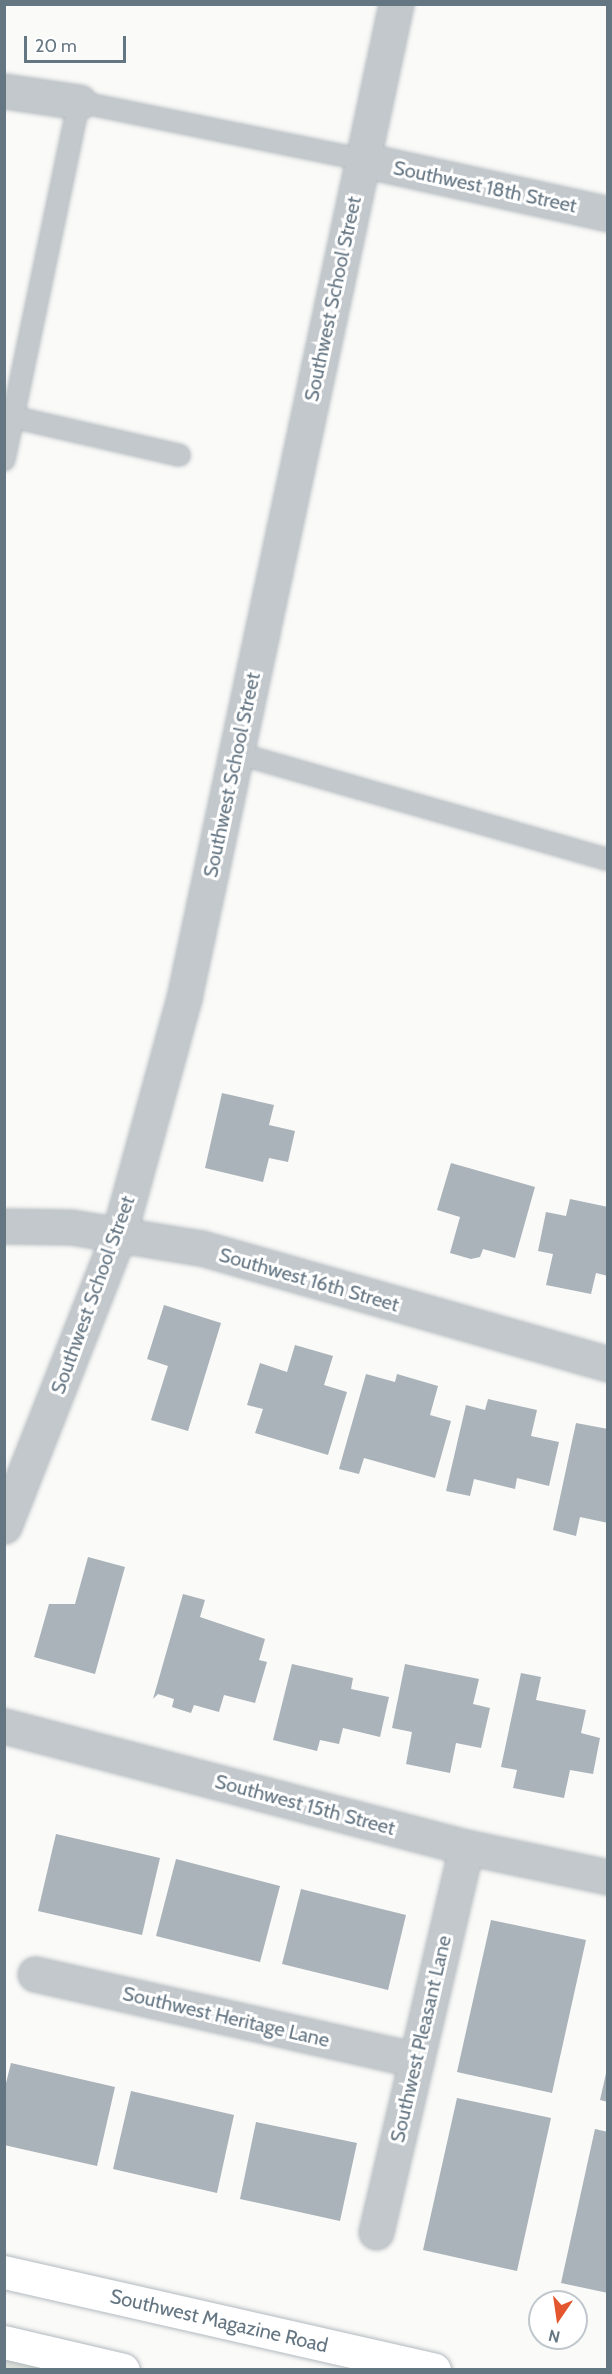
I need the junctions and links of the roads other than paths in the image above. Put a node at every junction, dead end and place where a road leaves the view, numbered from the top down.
1 (396, 4) edge
2 (4, 92) edge
3 (79, 102) junction
4 (363, 160) junction
5 (608, 214) edge
6 (9, 416) edge
7 (179, 455) dead end
8 (4, 460) edge
9 (236, 753) junction
10 (608, 860) edge
11 (4, 1226) edge
12 (119, 1234) junction
13 (608, 1364) edge
14 (4, 1526) edge
15 (4, 1726) edge
16 (466, 1847) junction
17 (608, 1877) edge
18 (36, 1974) dead end
19 (416, 2060) junction
20 (376, 2232) dead end
21 (4, 2272) edge
22 (4, 2342) edge
23 (123, 2370) edge
24 (434, 2370) edge

1 - 4 street, Southwest School Street
2 - 3 street
3 - 4 lane
3 - 6 lane
4 - 5 street, Southwest 18th Street
4 - 9 street, Southwest School Street
6 - 7 lane
6 - 8 lane
9 - 10 lane
9 - 12 street, Southwest School Street
11 - 12 street, Southwest 16th Street
12 - 13 street, Southwest 16th Street
12 - 14 street, Southwest School Street
15 - 16 street, Southwest 15th Street
16 - 17 street, Southwest 15th Street
16 - 19 street, Southwest Pleasant Lane
18 - 19 street, Southwest Heritage Lane
19 - 20 street, Southwest Pleasant Lane
21 - 24 main road, Southwest Magazine Road
22 - 23 main road

